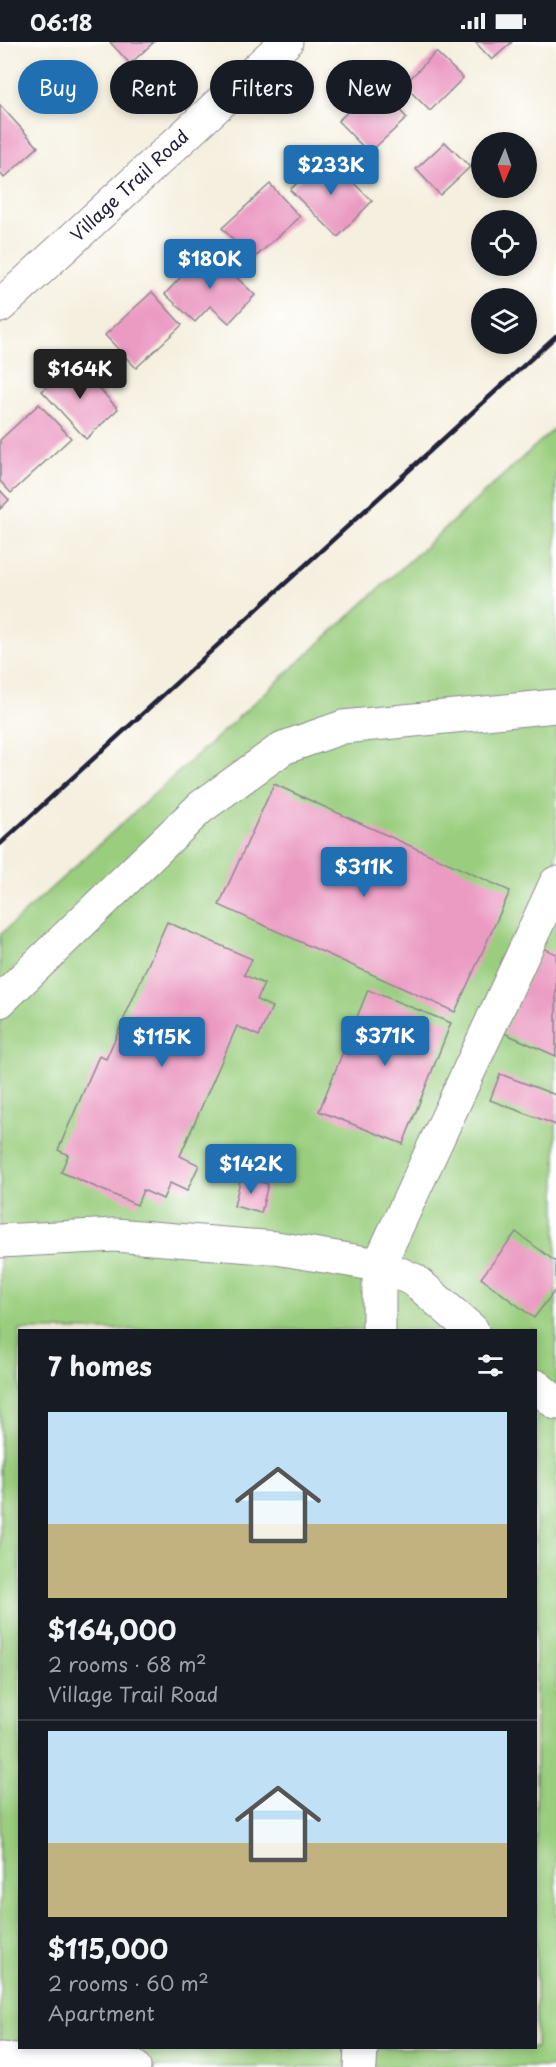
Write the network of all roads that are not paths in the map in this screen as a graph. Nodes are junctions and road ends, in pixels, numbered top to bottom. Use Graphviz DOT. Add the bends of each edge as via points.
graph roads {
  1 [pos="286,42"];
  2 [pos="4,295"];
  3 [pos="556,706"];
  4 [pos="556,884"];
  5 [pos="0,1001"];
  6 [pos="0,1241"];
  7 [pos="379,1265"];
  8 [pos="379,1329"];
  9 [pos="471,1329"];
  10 [pos="537,1387"];
  11 [pos="556,1404"];
  12 [pos="361,2049"];
  13 [pos="0,2059"];
  14 [pos="134,2067"];
  15 [pos="360,2067"];
  1 -- 2 [label="street, Village Trail Road"];
  3 -- 5 [label="street" via="343,727 283,748 201,807"];
  4 -- 7 [label="street"];
  6 -- 7 [label="street" via="114,1235 276,1248"];
  7 -- 8 [label="street"];
  7 -- 9 [label="street" via="414,1280"];
  10 -- 11 [label="street"];
  12 -- 15 [label="street"];
  13 -- 14 [label="street"];
}
